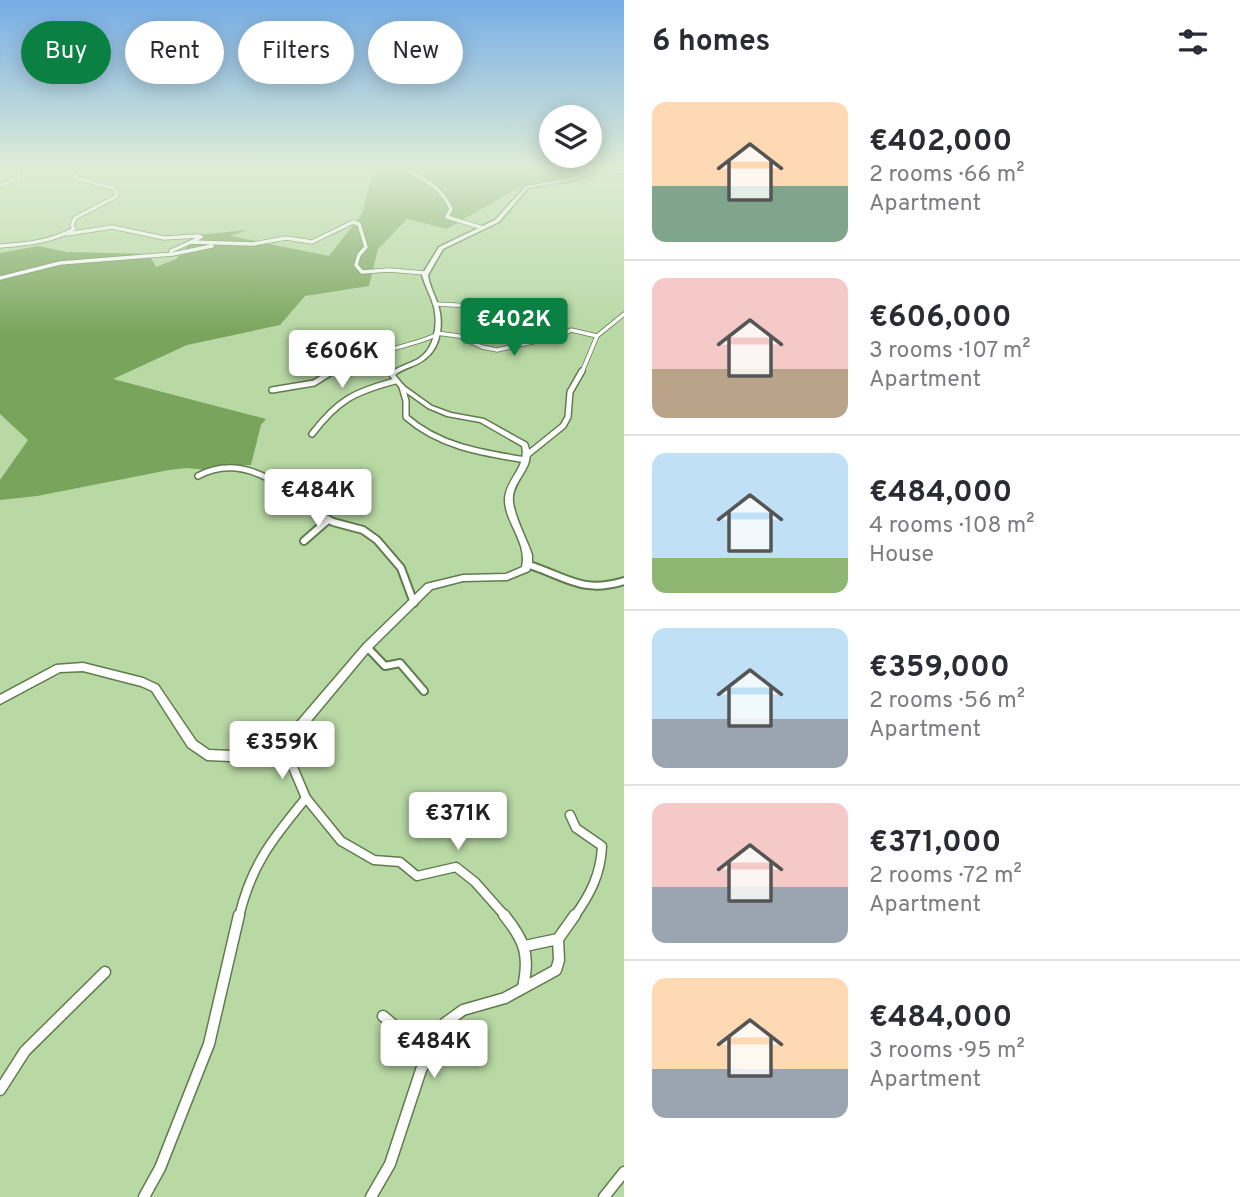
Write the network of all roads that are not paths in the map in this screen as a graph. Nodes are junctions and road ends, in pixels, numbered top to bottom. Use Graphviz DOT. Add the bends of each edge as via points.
graph roads {
  1 [pos="72,224"];
  2 [pos="350,224"];
  3 [pos="359,224"];
  4 [pos="469,224"];
  5 [pos="489,224"];
  6 [pos="482,228"];
  7 [pos="67,234"];
  8 [pos="191,242"];
  9 [pos="221,245"];
  10 [pos="0,246"];
  11 [pos="143,257"];
  12 [pos="425,273"];
  13 [pos="0,278"];
  14 [pos="436,304"];
  15 [pos="474,306"];
  16 [pos="624,314"];
  17 [pos="436,334"];
  18 [pos="597,337"];
  19 [pos="393,372"];
  20 [pos="325,375"];
  21 [pos="399,384"];
  22 [pos="272,390"];
  23 [pos="312,434"];
  24 [pos="527,458"];
  25 [pos="198,476"];
  26 [pos="328,520"];
  27 [pos="304,541"];
  28 [pos="528,565"];
  29 [pos="624,581"];
  30 [pos="414,603"];
  31 [pos="367,647"];
  32 [pos="424,691"];
  33 [pos="0,700"];
  34 [pos="292,731"];
  35 [pos="274,739"];
  36 [pos="287,753"];
  37 [pos="306,798"];
  38 [pos="570,815"];
  39 [pos="558,939"];
  40 [pos="525,946"];
  41 [pos="106,972"];
  42 [pos="523,987"];
  43 [pos="383,1016"];
  44 [pos="428,1054"];
  45 [pos="0,1090"];
  46 [pos="624,1172"];
  47 [pos="144,1197"];
  48 [pos="371,1197"];
  49 [pos="604,1197"];
  1 -- 7 [label="street" via="74,229"];
  2 -- 9 [label="street" via="318,241 286,238"];
  3 -- 12 [label="street" via="366,247 356,265 362,272"];
  4 -- 6 [label="street"];
  5 -- 6 [label="street"];
  6 -- 12 [label="street" via="444,246"];
  7 -- 8 [label="street" via="119,228 164,238 201,237"];
  7 -- 10 [label="street"];
  8 -- 9 [label="street"];
  8 -- 11 [label="street"];
  9 -- 11 [label="street"];
  11 -- 13 [label="street" via="60,263"];
  12 -- 14 [label="street"];
  14 -- 15 [label="street"];
  14 -- 17 [label="street"];
  16 -- 18 [label="street"];
  17 -- 18 [label="street" via="463,337 492,350 571,330"];
  17 -- 19 [label="street" via="427,356"];
  17 -- 20 [label="street" via="339,365"];
  18 -- 24 [label="street" via="570,392 568,418"];
  19 -- 20 [label="street" via="356,368"];
  19 -- 21 [label="street"];
  20 -- 22 [label="street" via="311,384"];
  21 -- 23 [label="street" via="368,388 332,408"];
  21 -- 24 [label="street" via="444,413 488,422 522,443"];
  21 -- 24 [label="street" via="406,417 419,428 467,448"];
  24 -- 28 [label="street" via="509,498"];
  25 -- 26 [label="street" via="226,468 269,479"];
  26 -- 27 [label="street"];
  26 -- 30 [label="street" via="371,534 399,565"];
  28 -- 29 [label="street" via="588,588"];
  28 -- 30 [label="street" via="507,577 435,583"];
  30 -- 31 [label="street"];
  31 -- 32 [label="street" via="385,666 400,663"];
  31 -- 34 [label="street"];
  33 -- 35 [label="street" via="50,672 76,666 155,688 185,736 207,755 231,756"];
  34 -- 35 [label="street"];
  34 -- 36 [label="street"];
  35 -- 36 [label="street"];
  36 -- 37 [label="street"];
  37 -- 40 [label="street" via="341,841 374,860 400,862 417,876 452,867 462,870 491,898"];
  37 -- 47 [label="street" via="272,839 251,878 208,1044 160,1168"];
  38 -- 39 [label="street" via="576,828 601,846 602,854 599,875 587,899"];
  39 -- 40 [label="street"];
  39 -- 42 [label="street" via="556,970"];
  40 -- 42 [label="street" via="528,957"];
  41 -- 45 [label="street" via="25,1051"];
  42 -- 44 [label="street" via="452,1016"];
  43 -- 44 [label="street"];
  44 -- 48 [label="street" via="390,1164"];
  46 -- 49 [label="street"];
}
